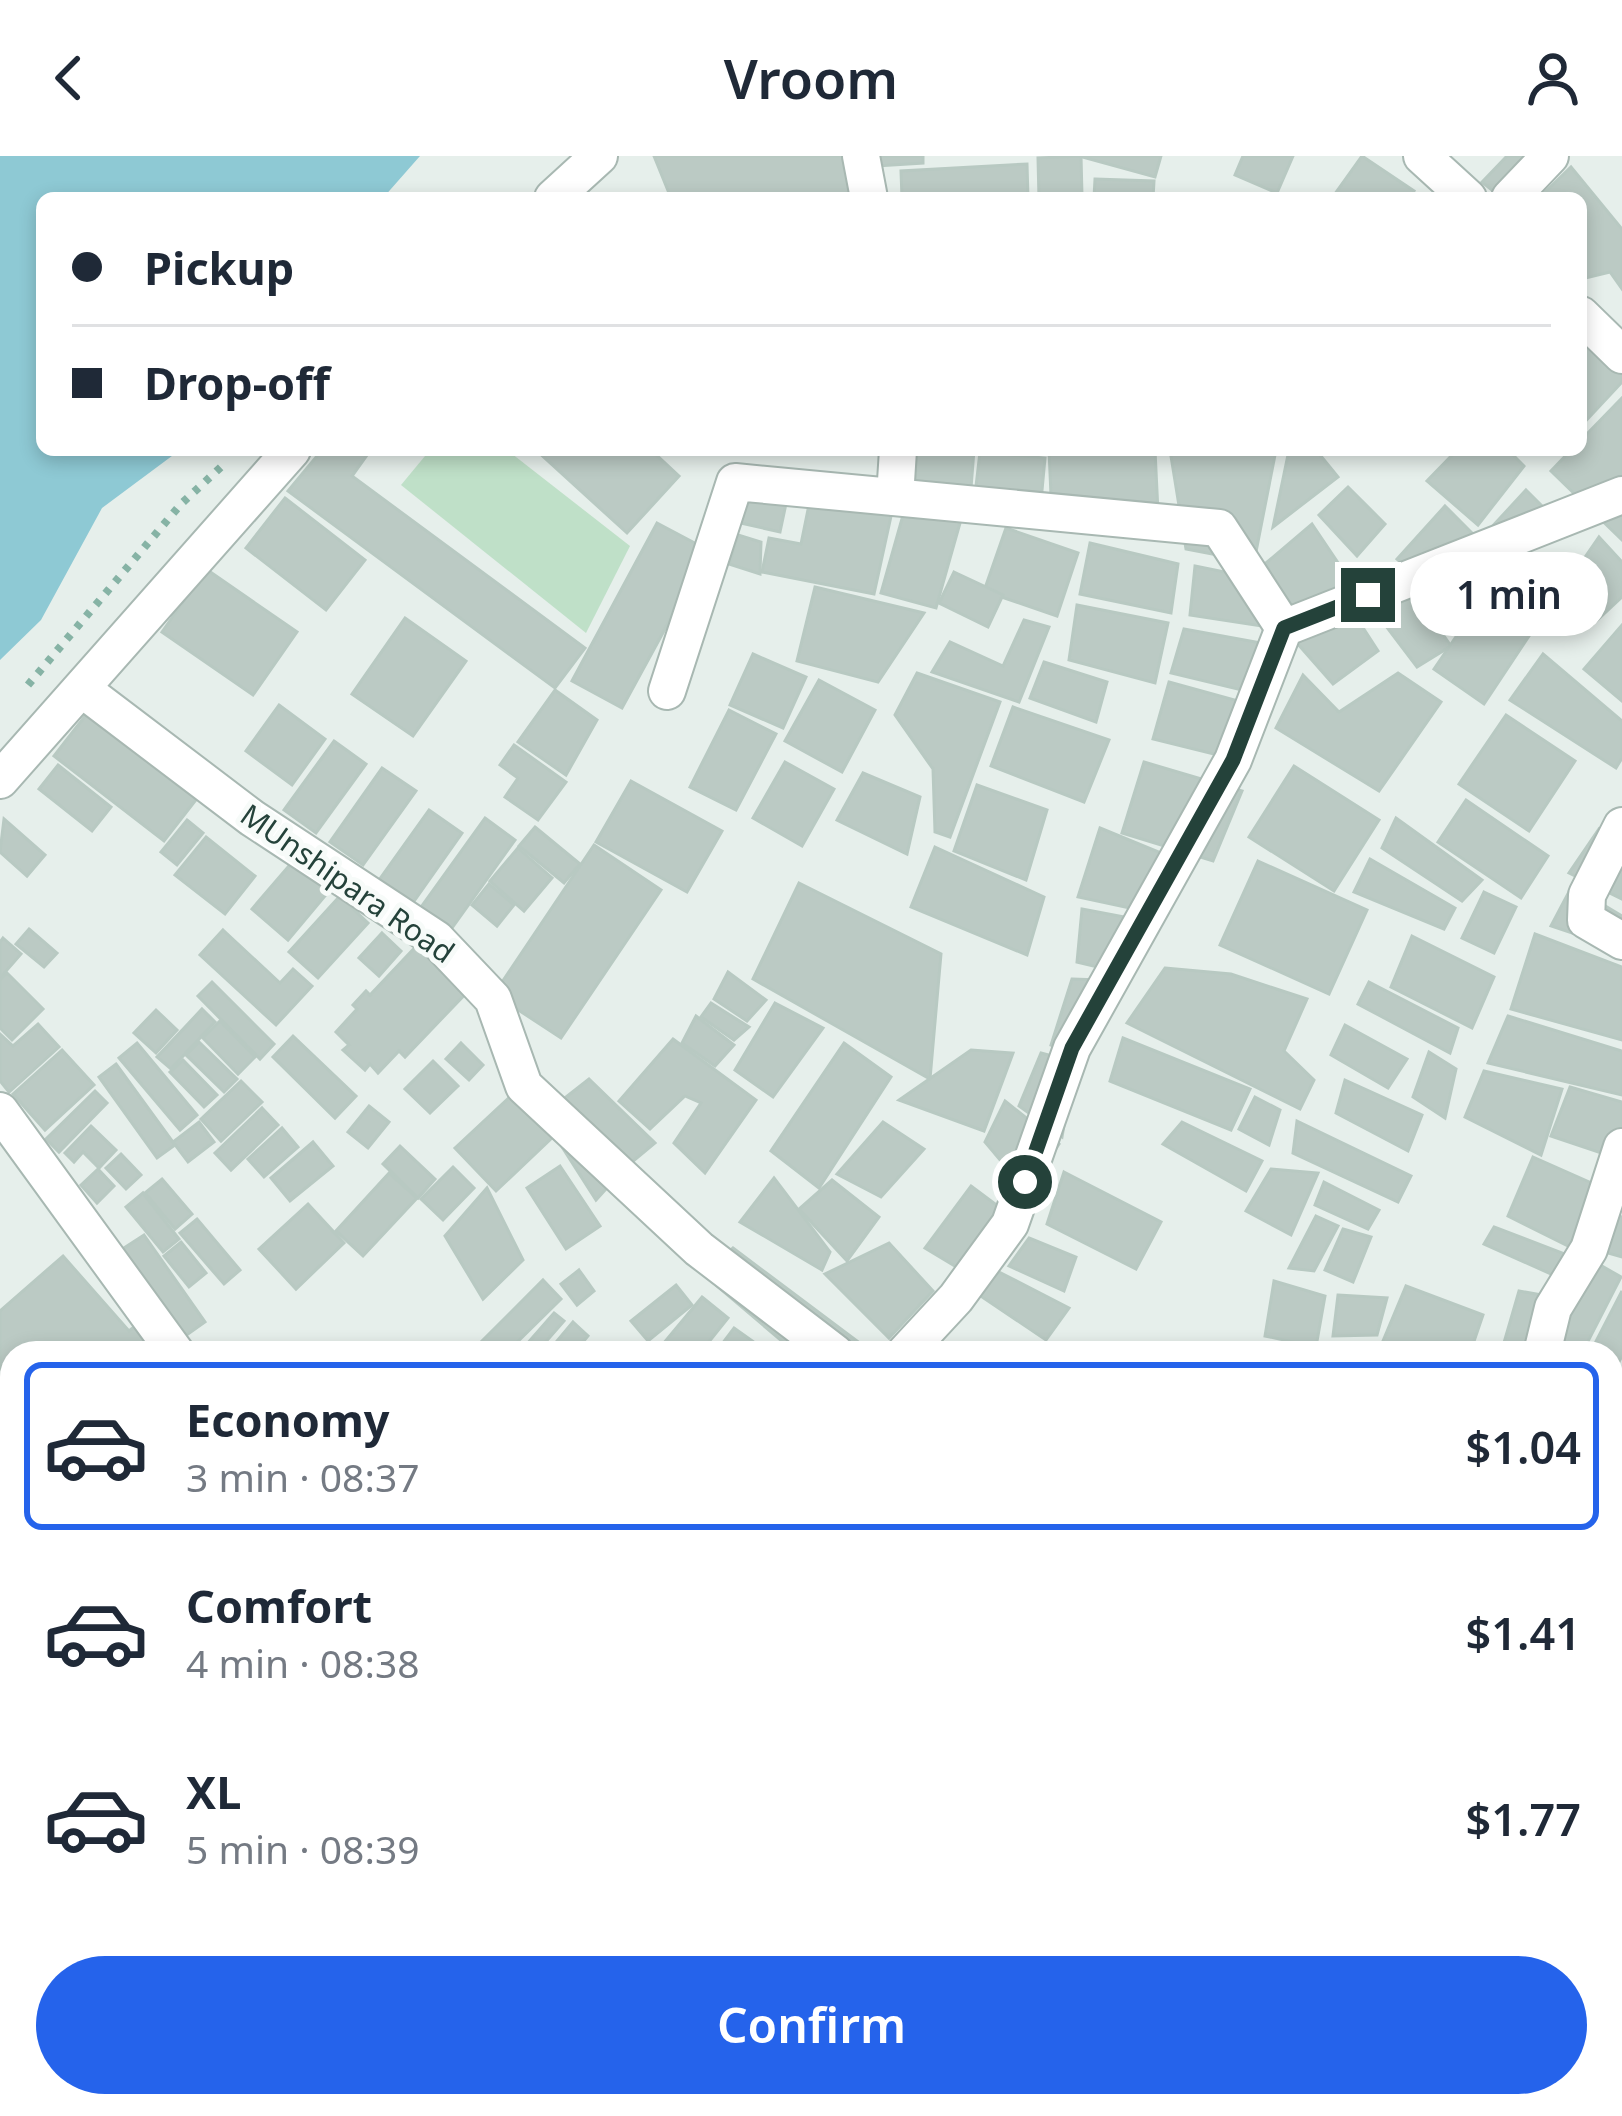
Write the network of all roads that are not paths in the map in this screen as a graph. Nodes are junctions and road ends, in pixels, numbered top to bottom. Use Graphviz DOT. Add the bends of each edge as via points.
graph roads {
  1 [pos="599,156"];
  2 [pos="861,156"];
  3 [pos="1422,156"];
  4 [pos="1550,156"];
  5 [pos="560,192"];
  6 [pos="868,192"];
  7 [pos="1461,192"];
  8 [pos="1516,192"];
  9 [pos="1587,321"];
  10 [pos="1622,355"];
  11 [pos="287,456"];
  12 [pos="898,456"];
  13 [pos="1622,495"];
  14 [pos="895,497"];
  15 [pos="1284,628"];
  16 [pos="82,689"];
  17 [pos="667,691"];
  18 [pos="0,780"];
  19 [pos="1622,826"];
  20 [pos="1622,941"];
  21 [pos="0,1111"];
  22 [pos="1622,1148"];
  23 [pos="165,1341"];
  24 [pos="819,1341"];
  25 [pos="916,1341"];
  26 [pos="1545,1341"];
  1 -- 5 [label="street"];
  2 -- 6 [label="street"];
  3 -- 7 [label="street"];
  4 -- 8 [label="street"];
  9 -- 10 [label="street"];
  11 -- 16 [label="street"];
  12 -- 14 [label="street"];
  13 -- 15 [label="street"];
  14 -- 15 [label="street" via="1219,528"];
  14 -- 17 [label="street" via="735,482"];
  15 -- 25 [label="street" via="1233,760 1072,1048 1010,1224"];
  16 -- 18 [label="street"];
  16 -- 24 [label="street, MUnshipara Road" via="252,818 436,939 493,999 524,1086 699,1249"];
  19 -- 20 [label="street" via="1587,895 1586,920"];
  21 -- 23 [label="street"];
  22 -- 26 [label="street" via="1589,1249 1553,1308"];
}
